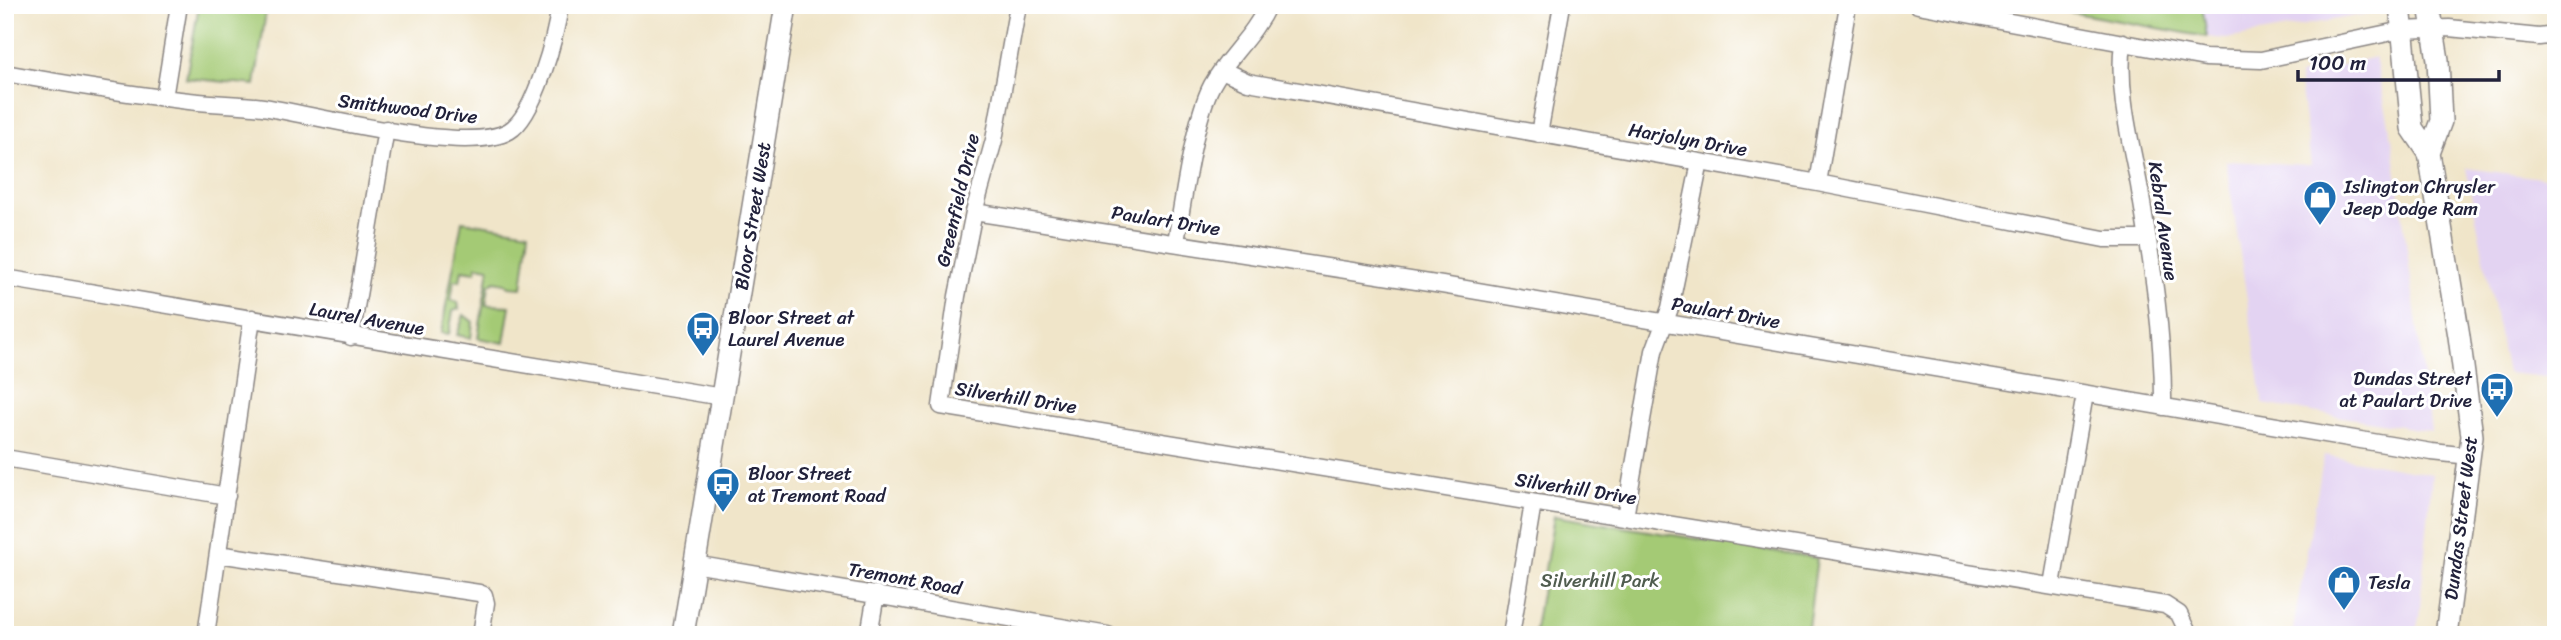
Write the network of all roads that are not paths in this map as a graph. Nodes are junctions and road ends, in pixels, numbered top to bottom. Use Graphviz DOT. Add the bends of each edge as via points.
graph roads {
  1 [pos="179,5"];
  2 [pos="560,5"];
  3 [pos="786,5"];
  4 [pos="1018,5"];
  5 [pos="1268,5"];
  6 [pos="1562,5"];
  7 [pos="1848,5"];
  8 [pos="1918,5"];
  9 [pos="2400,5"];
  10 [pos="2429,5"];
  11 [pos="2434,28"];
  12 [pos="2402,30"];
  13 [pos="2556,35"];
  14 [pos="2123,42"];
  15 [pos="1222,70"];
  16 [pos="5,73"];
  17 [pos="164,97"];
  18 [pos="386,129"];
  19 [pos="1539,134"];
  20 [pos="2429,153"];
  21 [pos="1700,162"];
  22 [pos="1818,183"];
  23 [pos="974,212"];
  24 [pos="2148,239"];
  25 [pos="1176,242"];
  26 [pos="5,278"];
  27 [pos="252,318"];
  28 [pos="1665,323"];
  29 [pos="351,337"];
  30 [pos="2085,394"];
  31 [pos="722,397"];
  32 [pos="941,406"];
  33 [pos="2163,407"];
  34 [pos="2470,456"];
  35 [pos="5,458"];
  36 [pos="227,496"];
  37 [pos="1533,503"];
  38 [pos="1625,517"];
  39 [pos="218,554"];
  40 [pos="694,564"];
  41 [pos="2052,585"];
  42 [pos="876,594"];
  43 [pos="206,635"];
  44 [pos="481,635"];
  45 [pos="683,635"];
  46 [pos="869,635"];
  47 [pos="1108,635"];
  48 [pos="1511,635"];
  49 [pos="2189,635"];
  50 [pos="2446,635"];
  1 -- 17 [label="street"];
  2 -- 18 [label="street, Smithwood Drive" via="543,71 516,126 482,139"];
  3 -- 31 [label="main road, Bloor Street West"];
  4 -- 23 [label="street, Greenfield Drive" via="993,140"];
  5 -- 15 [label="street" via="1255,31"];
  6 -- 19 [label="street"];
  7 -- 22 [label="street"];
  8 -- 14 [label="street"];
  9 -- 12 [label="main road, Dundas Street West"];
  10 -- 11 [label="main road, Dundas Street West"];
  11 -- 12 [label="street"];
  11 -- 13 [label="street"];
  11 -- 20 [label="main road, Dundas Street West" via="2441,121"];
  12 -- 14 [label="street" via="2261,60 2205,58"];
  12 -- 20 [label="main road, Dundas Street West" via="2412,128"];
  14 -- 24 [label="street, Kebral Avenue" via="2120,79"];
  15 -- 19 [label="street, Harjolyn Drive" via="1248,82"];
  15 -- 25 [label="street" via="1203,106"];
  16 -- 17 [label="street, Smithwood Drive"];
  17 -- 18 [label="street, Smithwood Drive" via="266,107"];
  18 -- 29 [label="street"];
  19 -- 21 [label="street, Harjolyn Drive"];
  20 -- 34 [label="main road, Dundas Street West" via="2469,401"];
  21 -- 22 [label="street, Harjolyn Drive"];
  21 -- 28 [label="street"];
  22 -- 24 [label="street, Harjolyn Drive" via="2104,239"];
  23 -- 25 [label="street, Paulart Drive"];
  23 -- 32 [label="street, Greenfield Drive"];
  24 -- 33 [label="street, Kebral Avenue"];
  25 -- 28 [label="street, Paulart Drive"];
  26 -- 27 [label="street, Laurel Avenue"];
  27 -- 29 [label="street, Laurel Avenue"];
  27 -- 36 [label="street"];
  28 -- 30 [label="street, Paulart Drive"];
  28 -- 38 [label="street" via="1654,351"];
  29 -- 31 [label="street, Laurel Avenue"];
  30 -- 33 [label="street, Paulart Drive"];
  30 -- 41 [label="street"];
  31 -- 40 [label="main road, Bloor Street West"];
  32 -- 37 [label="street, Silverhill Drive"];
  33 -- 34 [label="street, Paulart Drive"];
  34 -- 50 [label="main road, Dundas Street West"];
  35 -- 36 [label="street"];
  36 -- 39 [label="street"];
  37 -- 38 [label="street, Silverhill Drive"];
  37 -- 48 [label="street"];
  38 -- 41 [label="street, Silverhill Drive"];
  39 -- 43 [label="street"];
  39 -- 44 [label="street" via="479,593 486,603"];
  40 -- 42 [label="street, Tremont Road"];
  40 -- 45 [label="main road, Bloor Street West"];
  41 -- 49 [label="street, Silverhill Drive" via="2165,605 2179,614"];
  42 -- 46 [label="street"];
  42 -- 47 [label="street, Tremont Road"];
}
